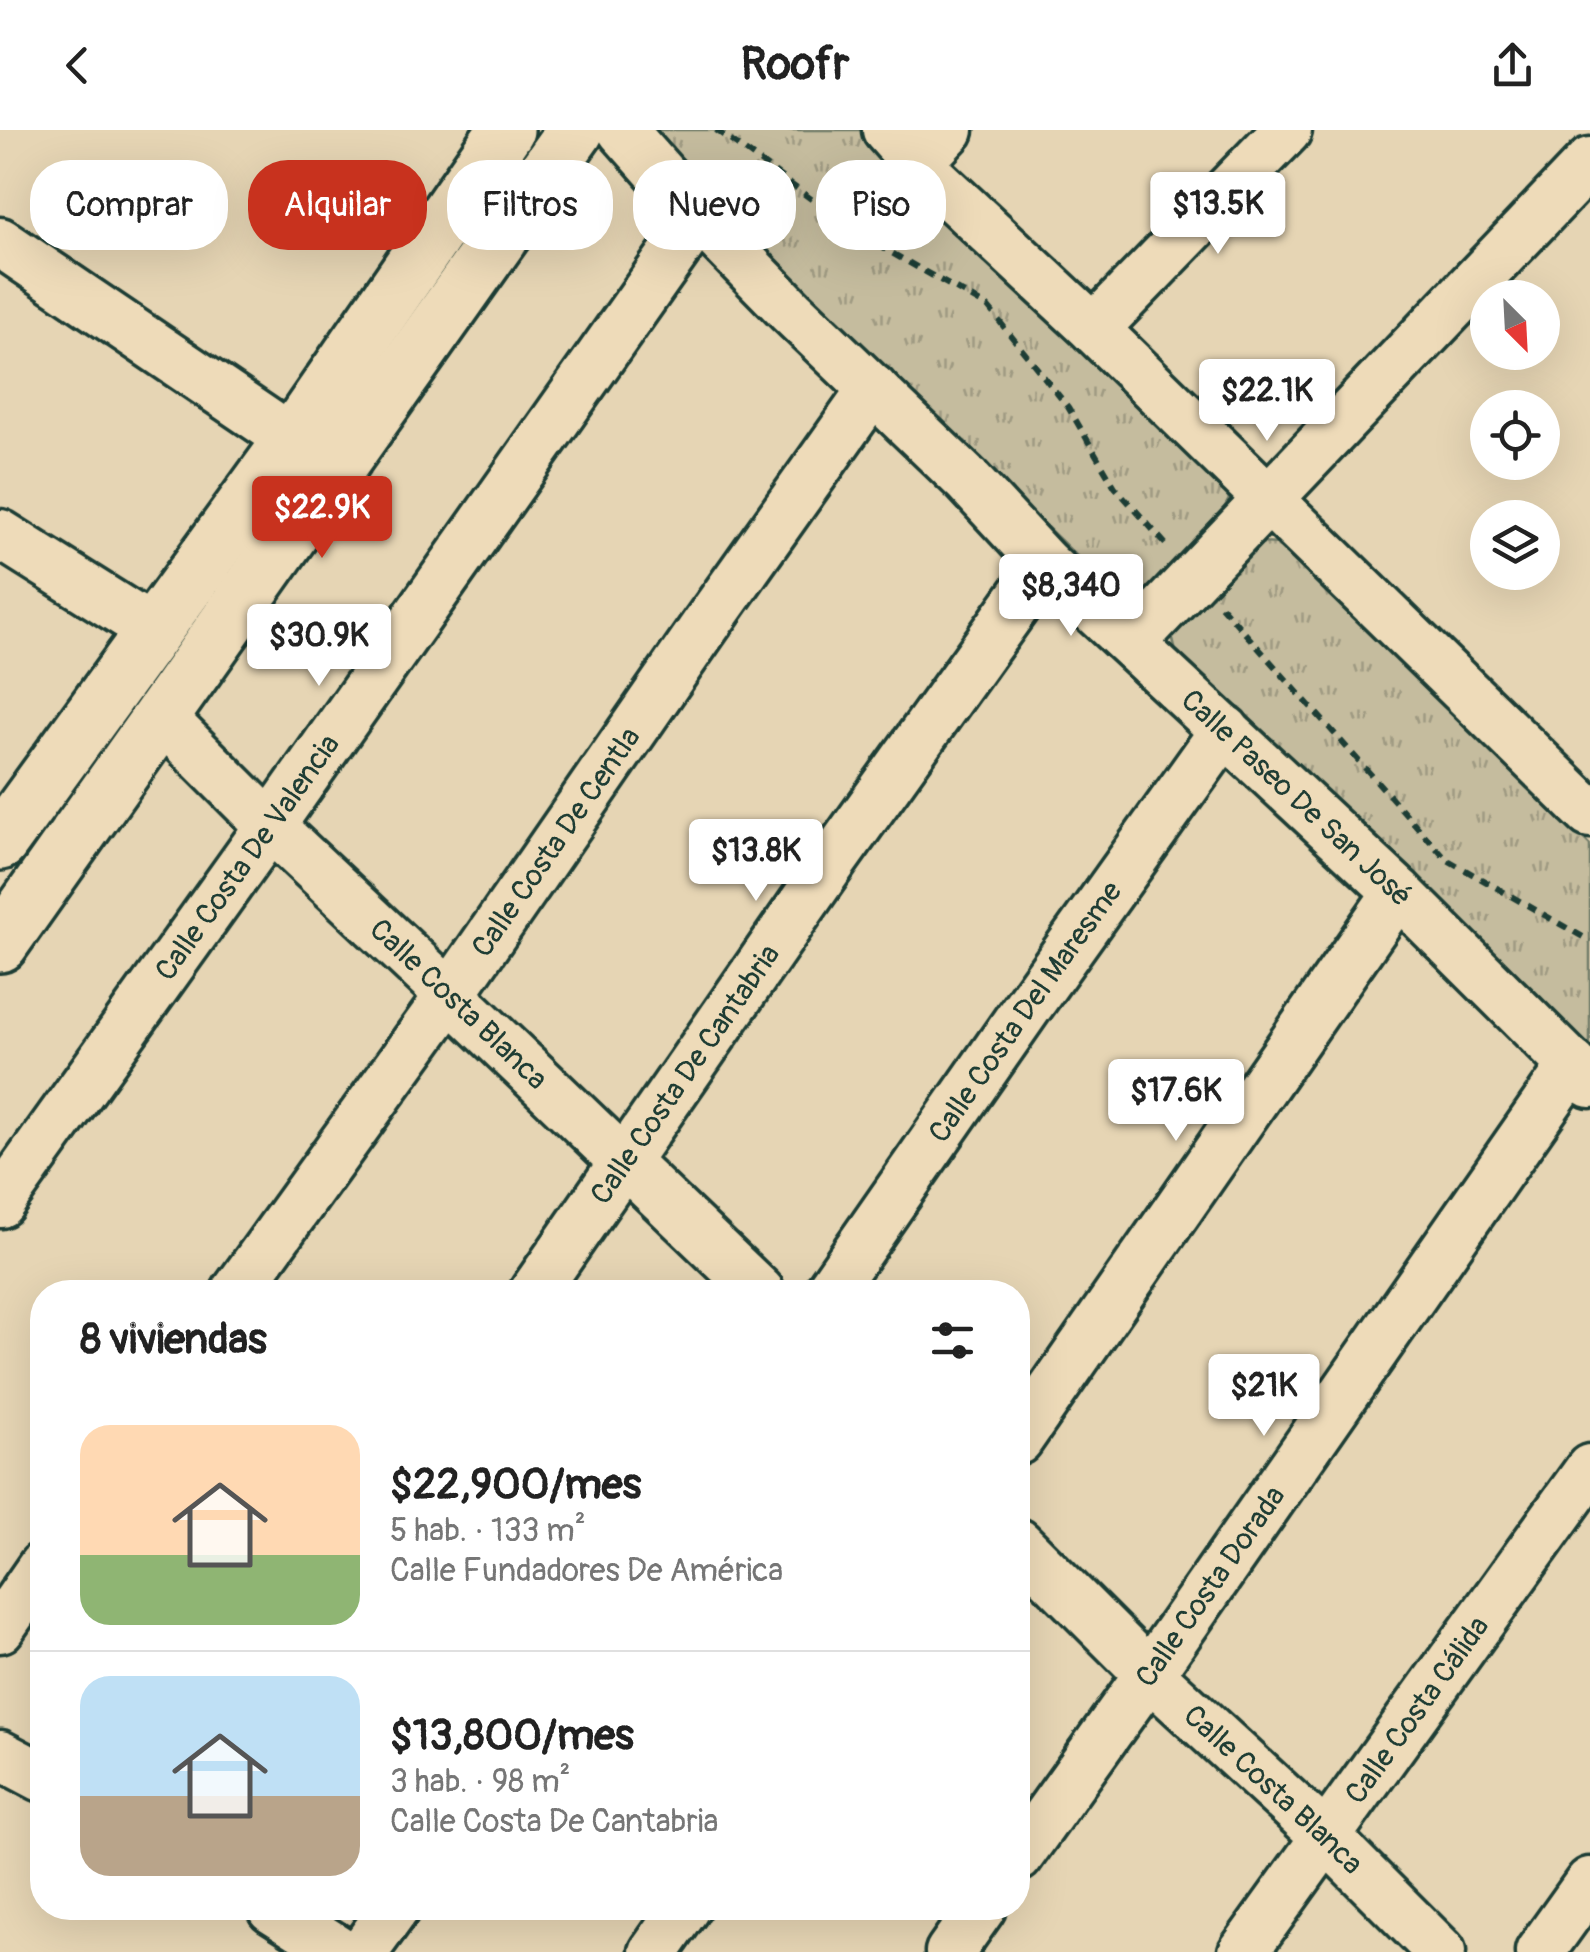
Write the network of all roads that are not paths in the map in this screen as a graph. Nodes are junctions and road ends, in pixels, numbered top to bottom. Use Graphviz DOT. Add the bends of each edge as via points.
graph roads {
  1 [pos="506,130"];
  2 [pos="576,130"];
  3 [pos="622,130"];
  4 [pos="949,130"];
  5 [pos="1287,130"];
  6 [pos="902,147"];
  7 [pos="649,160"];
  8 [pos="1590,162"];
  9 [pos="0,242"];
  10 [pos="676,250"];
  11 [pos="732,250"];
  12 [pos="1094,329"];
  13 [pos="873,388"];
  14 [pos="292,440"];
  15 [pos="1268,499"];
  16 [pos="0,534"];
  17 [pos="1046,564"];
  18 [pos="154,632"];
  19 [pos="1132,642"];
  20 [pos="160,716"];
  21 [pos="1225,730"];
  22 [pos="1590,814"];
  23 [pos="270,826"];
  24 [pos="3,830"];
  25 [pos="1398,892"];
  26 [pos="0,944"];
  27 [pos="450,995"];
  28 [pos="1582,1074"];
  29 [pos="625,1163"];
  30 [pos="0,1204"];
  31 [pos="245,1280"];
  32 [pos="542,1280"];
  33 [pos="747,1280"];
  34 [pos="837,1280"];
  35 [pos="1030,1423"];
  36 [pos="1590,1469"];
  37 [pos="1030,1556"];
  38 [pos="30,1584"];
  39 [pos="0,1628"];
  40 [pos="1149,1674"];
  41 [pos="0,1755"];
  42 [pos="30,1770"];
  43 [pos="1324,1836"];
  44 [pos="1030,1840"];
  45 [pos="1590,1882"];
  46 [pos="291,1920"];
  47 [pos="386,1920"];
  48 [pos="677,1920"];
  49 [pos="973,1920"];
  50 [pos="341,1952"];
  51 [pos="363,1952"];
  52 [pos="654,1952"];
  53 [pos="950,1952"];
  54 [pos="1243,1952"];
  55 [pos="1441,1952"];
  56 [pos="1540,1952"];
  1 -- 14 [label="main road"];
  2 -- 20 [label="main road"];
  3 -- 7 [label="street, Calle Paseo De San José"];
  4 -- 6 [label="street"];
  5 -- 12 [label="street"];
  6 -- 12 [label="street"];
  8 -- 15 [label="street"];
  9 -- 14 [label="street"];
  10 -- 23 [label="street, Calle Costa De Valencia"];
  11 -- 13 [label="street, Calle Paseo De San José"];
  12 -- 15 [label="street"];
  13 -- 17 [label="street, Calle Paseo De San José"];
  13 -- 27 [label="street, Calle Costa De Centla"];
  14 -- 18 [label="main road"];
  15 -- 19 [label="street"];
  15 -- 22 [label="street"];
  16 -- 18 [label="street"];
  17 -- 19 [label="street, Calle Paseo De San José"];
  17 -- 29 [label="street, Calle Costa De Cantabria"];
  18 -- 24 [label="main road"];
  19 -- 21 [label="street, Calle Paseo De San José"];
  20 -- 23 [label="street, Calle Costa Blanca"];
  20 -- 26 [label="main road"];
  21 -- 25 [label="street, Calle Paseo De San José"];
  21 -- 34 [label="street, Calle Costa Del Maresme"];
  23 -- 27 [label="street, Calle Costa Blanca"];
  23 -- 30 [label="street, Calle Costa De Valencia"];
  25 -- 28 [label="street, Calle Paseo De San José"];
  25 -- 35 [label="street"];
  27 -- 29 [label="street, Calle Costa Blanca"];
  27 -- 31 [label="street, Calle Costa De Centla"];
  28 -- 40 [label="street, Calle Costa Dorada"];
  29 -- 32 [label="street, Calle Costa De Cantabria"];
  29 -- 33 [label="street, Calle Costa Blanca"];
  36 -- 43 [label="street, Calle Costa Cálida"];
  37 -- 40 [label="street, Calle Costa Blanca"];
  38 -- 39 [label="street"];
  40 -- 43 [label="street, Calle Costa Blanca"];
  40 -- 44 [label="street, Calle Costa Dorada"];
  41 -- 42 [label="street"];
  43 -- 54 [label="street, Calle Costa Cálida"];
  43 -- 55 [label="street, Calle Costa Blanca"];
  45 -- 56 [label="street"];
  46 -- 50 [label="street"];
  47 -- 51 [label="street"];
  48 -- 52 [label="street"];
  49 -- 53 [label="street"];
}
